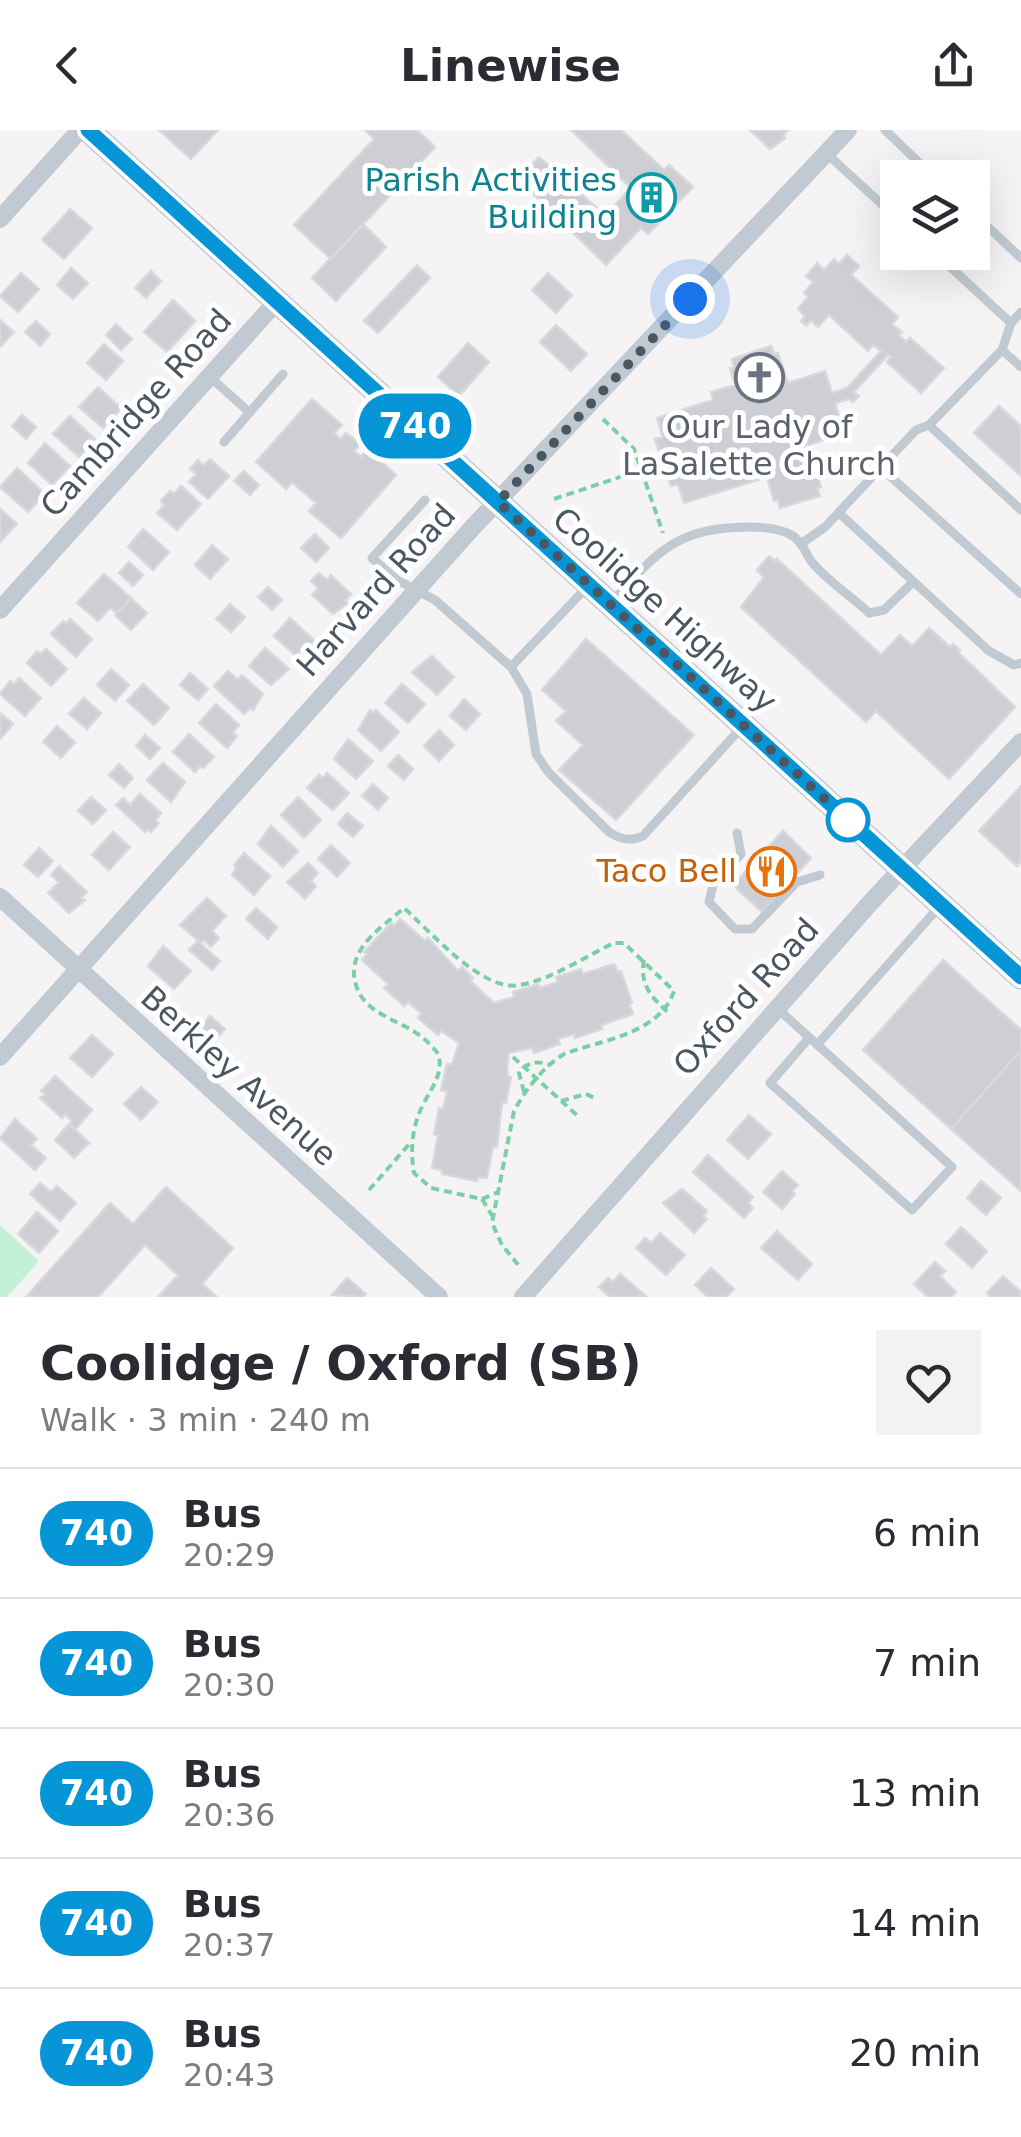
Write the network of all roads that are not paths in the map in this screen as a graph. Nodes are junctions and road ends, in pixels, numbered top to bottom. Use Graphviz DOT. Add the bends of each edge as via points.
graph roads {
  1 [pos="80,130"];
  2 [pos="88,130"];
  3 [pos="885,130"];
  4 [pos="841,133"];
  5 [pos="826,153"];
  6 [pos="917,160"];
  7 [pos="880,202"];
  8 [pos="0,218"];
  9 [pos="990,229"];
  10 [pos="1021,258"];
  11 [pos="953,270"];
  12 [pos="277,301"];
  13 [pos="1021,312"];
  14 [pos="1011,324"];
  15 [pos="1002,350"];
  16 [pos="1021,367"];
  17 [pos="284,374"];
  18 [pos="209,376"];
  19 [pos="249,412"];
  20 [pos="929,425"];
  21 [pos="224,442"];
  22 [pos="881,468"];
  23 [pos="425,500"];
  24 [pos="498,502"];
  25 [pos="1021,510"];
  26 [pos="839,513"];
  27 [pos="802,543"];
  28 [pos="913,582"];
  29 [pos="589,584"];
  30 [pos="416,590"];
  31 [pos="1021,594"];
  32 [pos="610,604"];
  33 [pos="0,610"];
  34 [pos="1021,663"];
  35 [pos="511,668"];
  36 [pos="744,725"];
  37 [pos="1021,742"];
  38 [pos="737,833"];
  39 [pos="902,868"];
  40 [pos="820,874"];
  41 [pos="0,897"];
  42 [pos="941,904"];
  43 [pos="79,969"];
  44 [pos="1021,977"];
  45 [pos="776,1008"];
  46 [pos="813,1041"];
  47 [pos="0,1057"];
  48 [pos="439,1297"];
  49 [pos="523,1297"];
  1 -- 8 [label="street"];
  2 -- 12 [label="main road, Coolidge Highway"];
  3 -- 6 [label="lane"];
  4 -- 5 [label="street, Harvard Road"];
  5 -- 7 [label="lane"];
  5 -- 24 [label="street, Harvard Road"];
  9 -- 10 [label="lane"];
  11 -- 14 [label="lane"];
  12 -- 18 [label="street, Cambridge Road"];
  12 -- 24 [label="main road, Coolidge Highway"];
  13 -- 14 [label="lane"];
  14 -- 15 [label="lane"];
  15 -- 16 [label="lane"];
  15 -- 20 [label="lane"];
  17 -- 19 [label="lane"];
  18 -- 19 [label="lane"];
  18 -- 33 [label="street, Cambridge Road"];
  19 -- 21 [label="lane"];
  20 -- 22 [label="lane"];
  20 -- 25 [label="lane"];
  22 -- 26 [label="lane"];
  22 -- 31 [label="lane"];
  23 -- 30 [label="lane" via="372,558"];
  24 -- 29 [label="main road, Coolidge Highway"];
  24 -- 30 [label="street, Harvard Road"];
  26 -- 27 [label="lane"];
  26 -- 28 [label="lane"];
  27 -- 28 [label="lane" via="812,561 869,612 884,610"];
  27 -- 32 [label="lane" via="762,528 713,528 684,537"];
  28 -- 34 [label="lane" via="988,651"];
  29 -- 32 [label="main road, Coolidge Highway"];
  29 -- 35 [label="lane"];
  30 -- 35 [label="lane"];
  30 -- 43 [label="street, Harvard Road"];
  32 -- 36 [label="main road, Coolidge Highway"];
  35 -- 36 [label="lane" via="527,694 536,754 620,839 643,836"];
  36 -- 39 [label="main road, Coolidge Highway"];
  37 -- 39 [label="street, Oxford Road"];
  38 -- 40 [label="lane" via="742,854 712,885 709,902 734,929 752,929 798,882"];
  39 -- 42 [label="main road, Coolidge Highway"];
  39 -- 45 [label="street, Oxford Road"];
  41 -- 43 [label="street, Berkley Avenue"];
  42 -- 44 [label="main road, Coolidge Highway"];
  42 -- 46 [label="lane"];
  43 -- 47 [label="street, Harvard Road"];
  43 -- 48 [label="street, Berkley Avenue"];
  45 -- 46 [label="lane"];
  45 -- 49 [label="street, Oxford Road"];
  46 -- 46 [label="lane" via="952,1166 912,1210 770,1083"];
}
